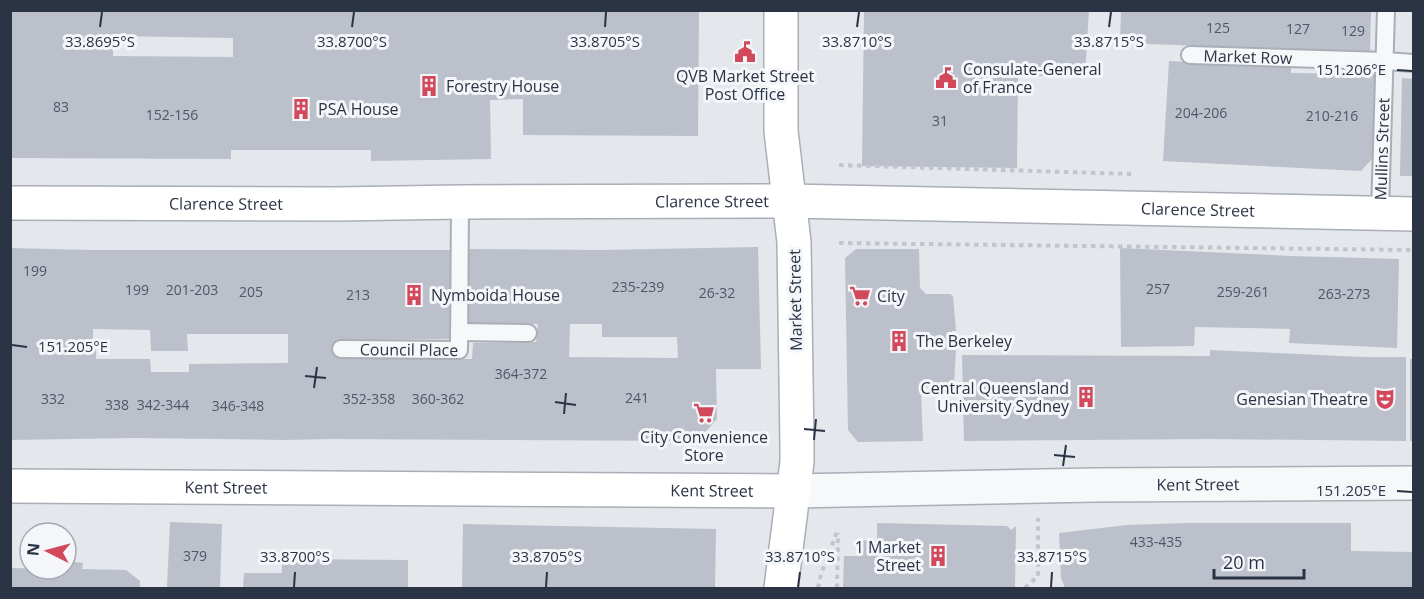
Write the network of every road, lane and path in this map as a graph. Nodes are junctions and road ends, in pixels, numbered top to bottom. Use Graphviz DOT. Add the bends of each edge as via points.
graph roads {
  1 [pos="781,10"];
  2 [pos="1386,10"];
  3 [pos="1190,55"];
  4 [pos="1385,61"];
  5 [pos="1413,63"];
  6 [pos="839,165"];
  7 [pos="1133,174"];
  8 [pos="789,201"];
  9 [pos="460,202"];
  10 [pos="10,203"];
  11 [pos="1380,213"];
  12 [pos="1413,214"];
  13 [pos="839,243"];
  14 [pos="1413,250"];
  15 [pos="459,332"];
  16 [pos="528,333"];
  17 [pos="341,349"];
  18 [pos="1413,483"];
  19 [pos="10,486"];
  20 [pos="793,490"];
  21 [pos="1038,518"];
  22 [pos="781,588"];
  23 [pos="818,588"];
  24 [pos="837,588"];
  25 [pos="1025,588"];
  1 -- 8 [label="street, Market Street" via="781,130"];
  2 -- 4 [label="lane, Mullins Street"];
  3 -- 4 [label="lane, Market Row"];
  4 -- 5 [label="lane, Market Row"];
  4 -- 11 [label="lane, Mullins Street"];
  6 -- 7 [label="path"];
  8 -- 9 [label="street, Clarence Street"];
  8 -- 11 [label="street, Clarence Street"];
  8 -- 20 [label="street, Market Street" via="794,242 798,446"];
  9 -- 10 [label="street, Clarence Street"];
  9 -- 15 [label="lane, Council Place"];
  11 -- 12 [label="street, Clarence Street"];
  13 -- 14 [label="path"];
  15 -- 16 [label="lane, Council Place"];
  15 -- 17 [label="lane, Council Place" via="459,350"];
  18 -- 20 [label="street, Kent Street"];
  19 -- 20 [label="street, Kent Street"];
  20 -- 22 [label="street, Market Street"];
  21 -- 25 [label="path" via="1038,576"];
  23 -- 24 [label="path" via="838,529"];
}
